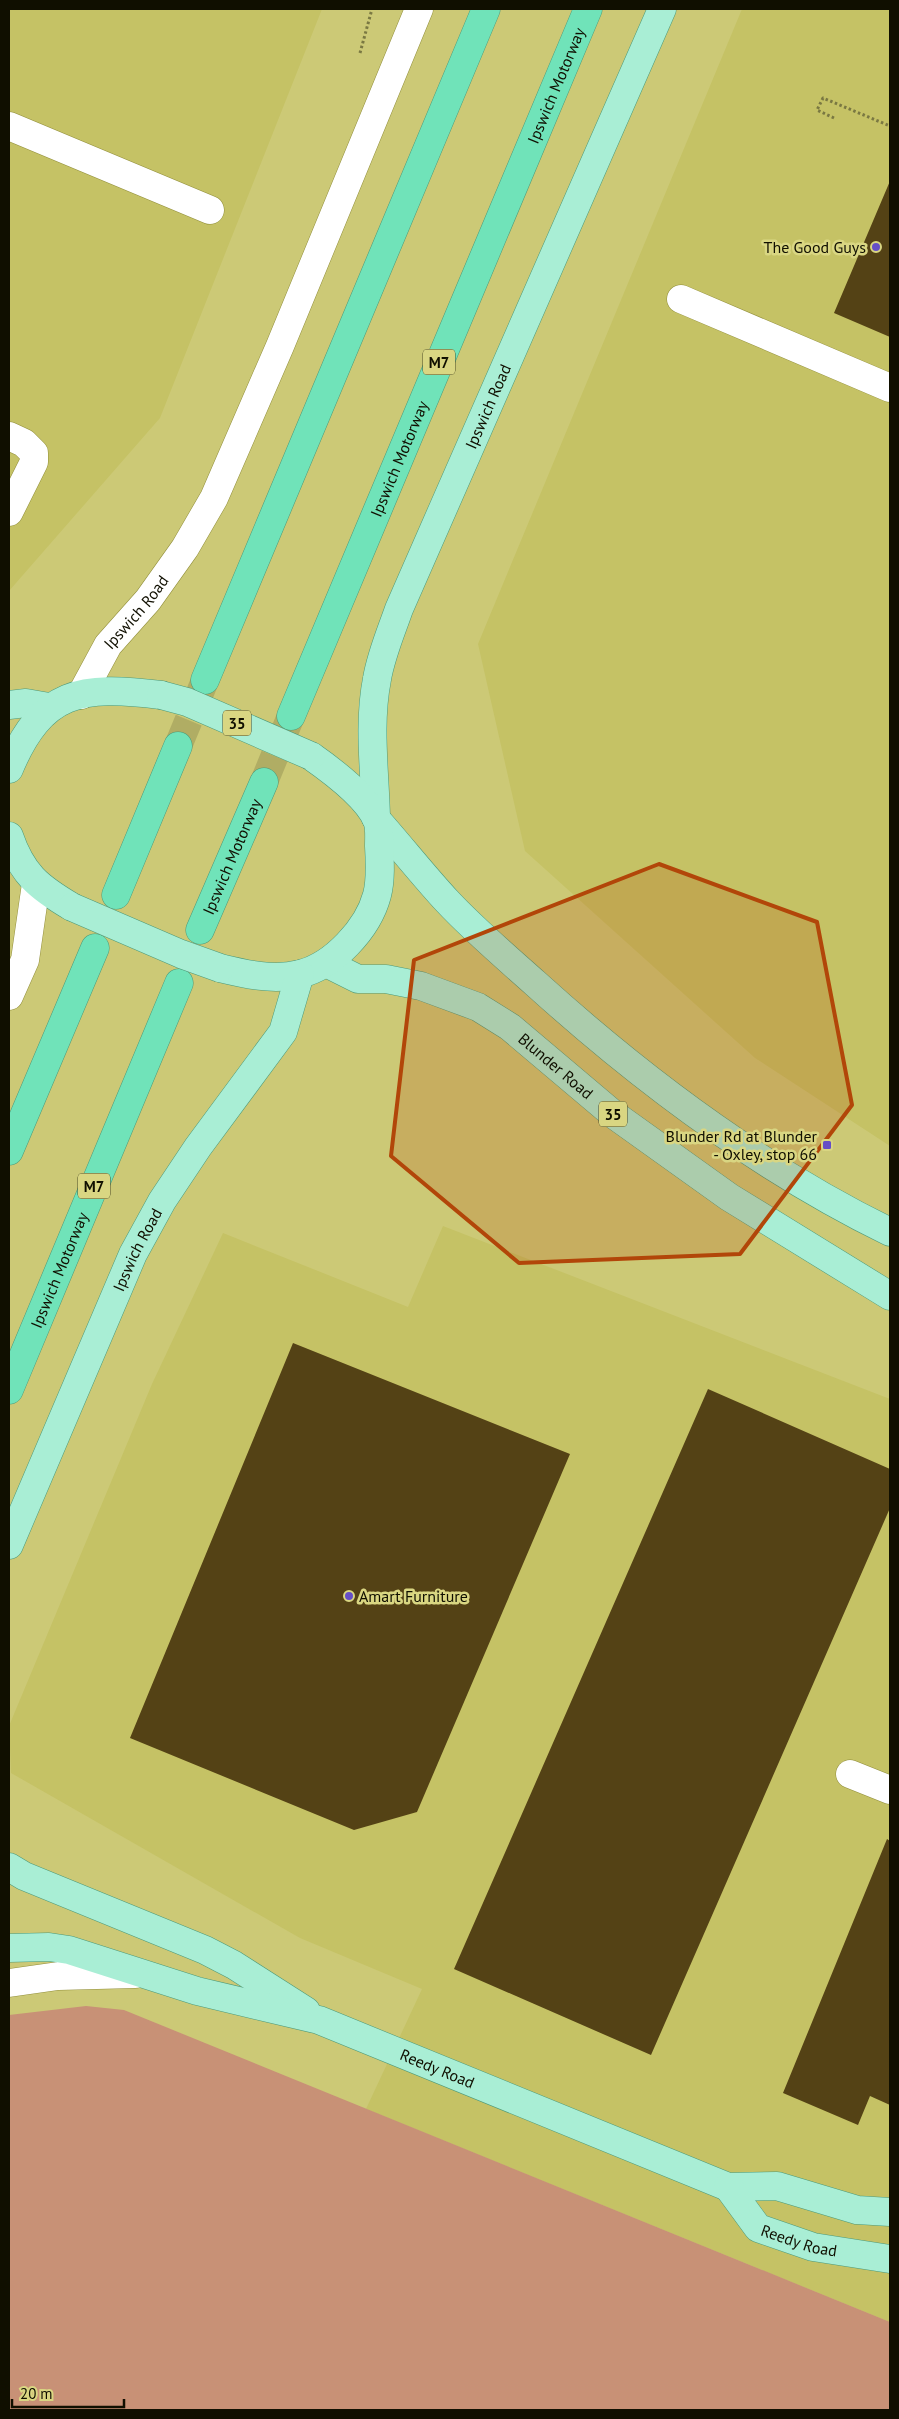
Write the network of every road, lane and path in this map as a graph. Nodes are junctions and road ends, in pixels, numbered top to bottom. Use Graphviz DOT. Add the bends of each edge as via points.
graph roads {
  1 [pos="372,9"];
  2 [pos="420,9"];
  3 [pos="486,9"];
  4 [pos="588,9"];
  5 [pos="662,9"];
  6 [pos="360,53"];
  7 [pos="834,118"];
  8 [pos="9,126"];
  9 [pos="890,126"];
  10 [pos="210,210"];
  11 [pos="681,299"];
  12 [pos="890,388"];
  13 [pos="9,436"];
  14 [pos="9,512"];
  15 [pos="205,680"];
  16 [pos="81,694"];
  17 [pos="9,705"];
  18 [pos="49,707"];
  19 [pos="291,716"];
  20 [pos="178,746"];
  21 [pos="9,769"];
  22 [pos="264,782"];
  23 [pos="377,819"];
  24 [pos="11,847"];
  25 [pos="36,884"];
  26 [pos="116,895"];
  27 [pos="200,930"];
  28 [pos="94,948"];
  29 [pos="326,963"];
  30 [pos="300,974"];
  31 [pos="179,983"];
  32 [pos="9,996"];
  33 [pos="9,1151"];
  34 [pos="890,1232"];
  35 [pos="890,1296"];
  36 [pos="9,1390"];
  37 [pos="9,1545"];
  38 [pos="850,1774"];
  39 [pos="890,1790"];
  40 [pos="9,1867"];
  41 [pos="9,1948"];
  42 [pos="139,1974"];
  43 [pos="9,1983"];
  44 [pos="319,2020"];
  45 [pos="728,2188"];
  46 [pos="890,2212"];
  47 [pos="890,2259"];
  1 -- 6 [label="path"];
  2 -- 16 [label="street, Ipswich Road" via="214,498 185,548 148,600 108,645"];
  3 -- 15 [label="highway"];
  4 -- 19 [label="highway, Ipswich Motorway / M7"];
  5 -- 23 [label="main road, Ipswich Road" via="399,609 381,660 373,706"];
  7 -- 9 [label="path" via="817,110 823,98"];
  8 -- 10 [label="street"];
  11 -- 12 [label="street"];
  13 -- 14 [label="street" via="31,448 34,462"];
  16 -- 18 [label="main road, 35"];
  16 -- 23 [label="main road, 35, bridge" via="130,691 187,702 312,756 345,782"];
  17 -- 18 [label="main road" via="26,703"];
  18 -- 21 [label="main road" via="33,723"];
  20 -- 26 [label="highway"];
  22 -- 27 [label="highway, Ipswich Motorway"];
  23 -- 29 [label="main road, Ipswich Road" via="380,861 377,896 349,942"];
  23 -- 34 [label="main road, 35" via="447,901 594,1036 732,1139"];
  24 -- 25 [label="main road"];
  25 -- 30 [label="main road, Ipswich Road, bridge" via="72,907 220,968 276,976"];
  25 -- 32 [label="street" via="25,960"];
  28 -- 33 [label="highway"];
  29 -- 30 [label="main road, Ipswich Road"];
  29 -- 35 [label="main road, Blunder Road / 35" via="358,979 386,979 421,986 478,1007 510,1027 613,1114 729,1197"];
  30 -- 37 [label="main road, Ipswich Road" via="283,1032 198,1146 132,1254"];
  31 -- 36 [label="highway, Ipswich Motorway / M7"];
  38 -- 39 [label="street"];
  40 -- 44 [label="main road" via="205,1950 269,1986"];
  41 -- 42 [label="main road, Reedy Road" via="69,1950"];
  42 -- 43 [label="street, Reedy Road" via="65,1975"];
  42 -- 44 [label="main road, Reedy Road"];
  44 -- 45 [label="main road, Reedy Road"];
  45 -- 46 [label="main road, Reedy Road" via="778,2186 857,2210"];
  45 -- 47 [label="main road, Reedy Road" via="758,2228 813,2247"];
}
